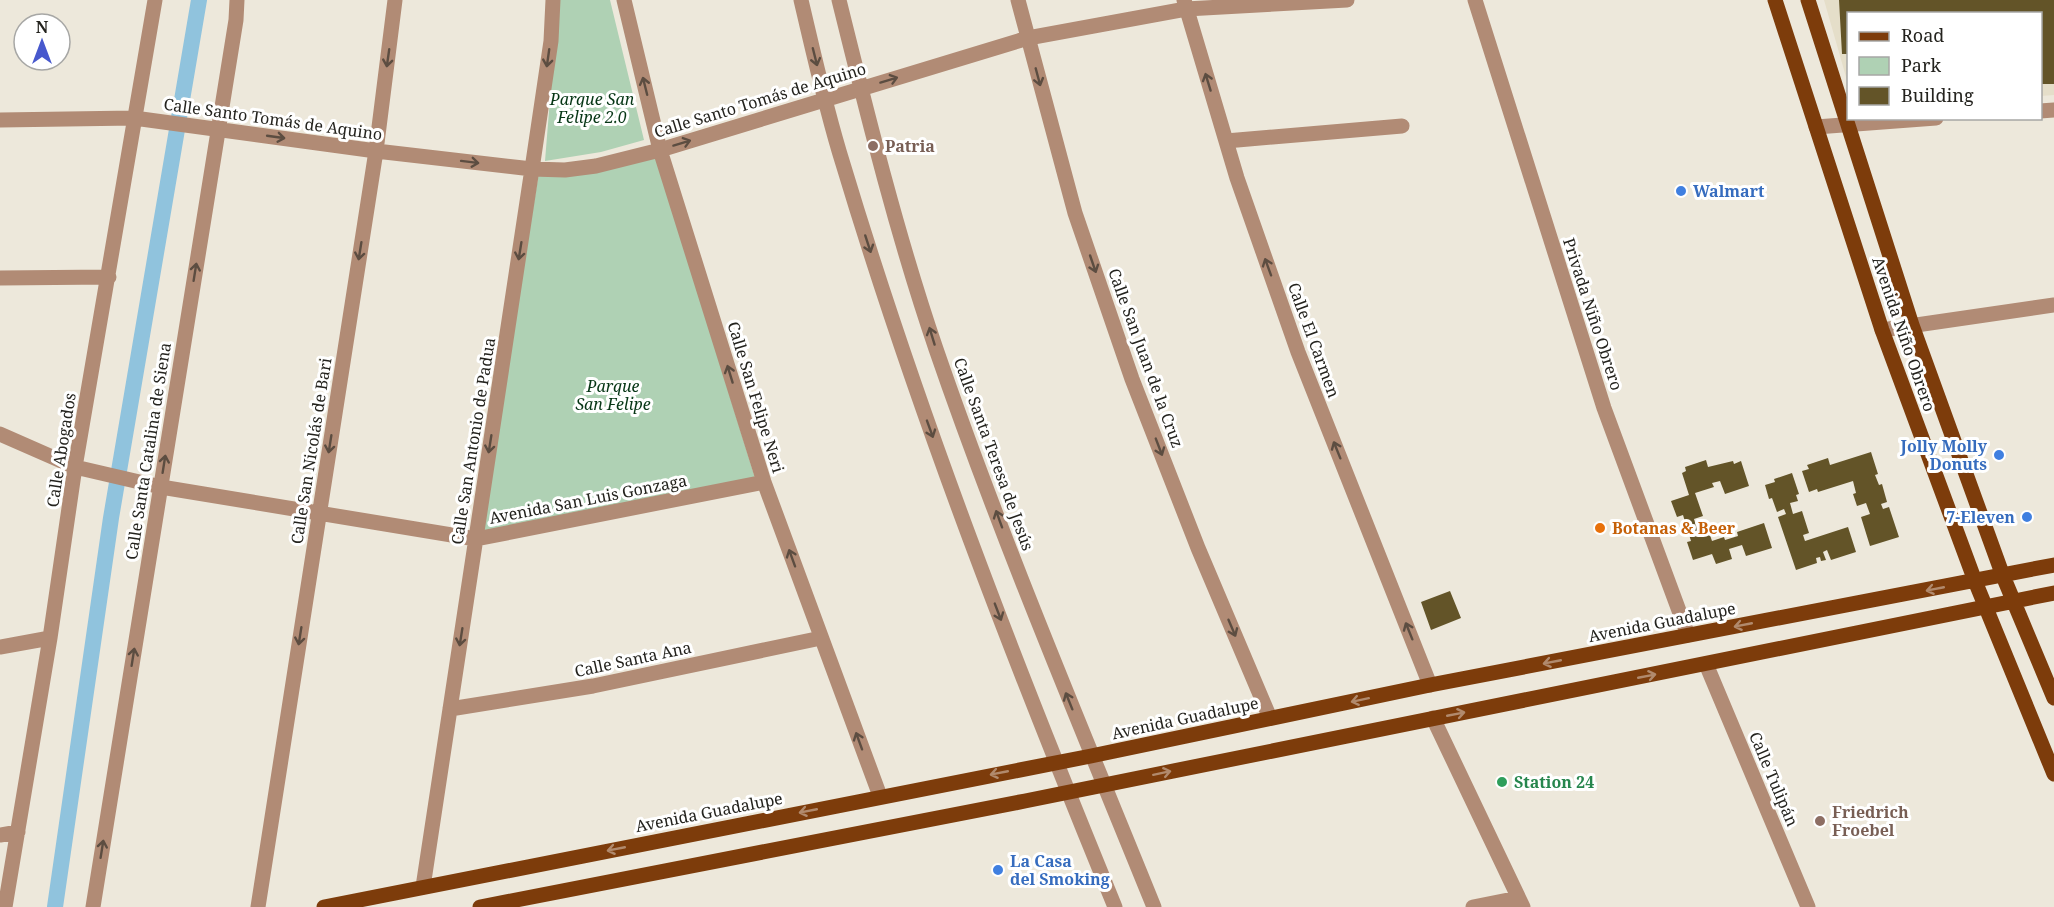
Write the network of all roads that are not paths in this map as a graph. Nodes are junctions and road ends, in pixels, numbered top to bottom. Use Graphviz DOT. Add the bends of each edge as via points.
graph roads {
  1 [pos="155,0"];
  2 [pos="237,0"];
  3 [pos="395,0"];
  4 [pos="553,0"];
  5 [pos="624,0"];
  6 [pos="801,0"];
  7 [pos="839,0"];
  8 [pos="1018,0"];
  9 [pos="1347,0"];
  10 [pos="1475,0"];
  11 [pos="1776,0"];
  12 [pos="1808,0"];
  13 [pos="1185,5"];
  14 [pos="1028,38"];
  15 [pos="860,88"];
  16 [pos="825,99"];
  17 [pos="135,118"];
  18 [pos="0,120"];
  19 [pos="1911,120"];
  20 [pos="1847,125"];
  21 [pos="1402,126"];
  22 [pos="1816,127"];
  23 [pos="218,130"];
  24 [pos="1226,141"];
  25 [pos="660,150"];
  26 [pos="376,151"];
  27 [pos="532,169"];
  28 [pos="109,277"];
  29 [pos="0,278"];
  30 [pos="2054,305"];
  31 [pos="1912,325"];
  32 [pos="1882,330"];
  33 [pos="0,434"];
  34 [pos="75,467"];
  35 [pos="764,482"];
  36 [pos="161,487"];
  37 [pos="320,513"];
  38 [pos="476,539"];
  39 [pos="2054,565"];
  40 [pos="2003,576"];
  41 [pos="1975,581"];
  42 [pos="2054,593"];
  43 [pos="2013,601"];
  44 [pos="1985,606"];
  45 [pos="1688,635"];
  46 [pos="50,638"];
  47 [pos="821,638"];
  48 [pos="0,647"];
  49 [pos="1706,664"];
  50 [pos="1430,685"];
  51 [pos="2054,698"];
  52 [pos="450,710"];
  53 [pos="1270,718"];
  54 [pos="1433,718"];
  55 [pos="1090,756"];
  56 [pos="1056,761"];
  57 [pos="2054,774"];
  58 [pos="1104,785"];
  59 [pos="1068,792"];
  60 [pos="880,796"];
  61 [pos="18,832"];
  62 [pos="0,835"];
  63 [pos="423,887"];
  64 [pos="1521,902"];
  65 [pos="5,907"];
  66 [pos="93,907"];
  67 [pos="258,907"];
  68 [pos="324,907"];
  69 [pos="480,907"];
  70 [pos="1115,907"];
  71 [pos="1154,907"];
  72 [pos="1473,907"];
  73 [pos="1808,907"];
  1 -- 17 [label="street, Calle Abogados"];
  2 -- 23 [label="street, Calle Santa Catalina de Siena"];
  3 -- 26 [label="street, Calle San Nicolás de Bari, one-way"];
  4 -- 27 [label="street, Calle San Antonio de Padua, one-way" via="551,41"];
  25 -- 5 [label="street, Calle San Felipe Neri, one-way"];
  6 -- 16 [label="street, one-way"];
  7 -- 15 [label="street, Calle Santa Teresa de Jesús"];
  8 -- 14 [label="street, Calle San Juan de la Cruz"];
  9 -- 13 [label="street, Calle Santo Tomás de Aquino"];
  10 -- 45 [label="street, Privada Niño Obrero" via="1604,408"];
  11 -- 22 [label="main road, Avenida Niño Obrero"];
  12 -- 20 [label="main road, Avenida Niño Obrero"];
  13 -- 14 [label="street, Calle Santo Tomás de Aquino"];
  24 -- 13 [label="street, Calle El Carmen, one-way"];
  15 -- 14 [label="street, Calle Santo Tomás de Aquino, one-way"];
  14 -- 53 [label="street, Calle San Juan de la Cruz, one-way" via="1075,213 1132,379"];
  15 -- 16 [label="street, Calle Santo Tomás de Aquino"];
  55 -- 15 [label="street, Calle Santa Teresa de Jesús, one-way" via="936,348"];
  25 -- 16 [label="street, Calle Santo Tomás de Aquino, one-way"];
  16 -- 56 [label="street, one-way" via="904,357 979,565"];
  17 -- 18 [label="street, Calle Santo Tomás de Aquino"];
  17 -- 23 [label="street, Calle Santo Tomás de Aquino"];
  17 -- 28 [label="street, Calle Abogados"];
  19 -- 20 [label="street"];
  20 -- 22 [label="street"];
  20 -- 31 [label="main road, Avenida Niño Obrero"];
  21 -- 24 [label="street"];
  22 -- 32 [label="main road, Avenida Niño Obrero"];
  23 -- 26 [label="street, Calle Santo Tomás de Aquino, one-way"];
  36 -- 23 [label="street, Calle Santa Catalina de Siena, one-way"];
  50 -- 24 [label="street, Calle El Carmen, one-way" via="1298,352"];
  25 -- 27 [label="street, Calle Santo Tomás de Aquino" via="596,166"];
  35 -- 25 [label="street, Calle San Felipe Neri, one-way"];
  26 -- 27 [label="street, Calle Santo Tomás de Aquino, one-way"];
  26 -- 37 [label="street, Calle San Nicolás de Bari, one-way"];
  27 -- 38 [label="street, Calle San Antonio de Padua, one-way"];
  28 -- 29 [label="street"];
  28 -- 34 [label="street, Calle Abogados"];
  30 -- 31 [label="street"];
  31 -- 32 [label="street"];
  31 -- 40 [label="main road, Avenida Niño Obrero"];
  32 -- 41 [label="main road, Avenida Niño Obrero"];
  33 -- 34 [label="street, Avenida San Luis Gonzaga"];
  34 -- 36 [label="street, Avenida San Luis Gonzaga"];
  34 -- 46 [label="street, Calle Abogados"];
  35 -- 38 [label="street, Avenida San Luis Gonzaga"];
  47 -- 35 [label="street, Calle San Felipe Neri, one-way"];
  36 -- 37 [label="street, Avenida San Luis Gonzaga"];
  66 -- 36 [label="street, Calle Santa Catalina de Siena, one-way"];
  37 -- 38 [label="street, Avenida San Luis Gonzaga"];
  37 -- 67 [label="street, Calle San Nicolás de Bari, one-way"];
  38 -- 52 [label="street, Calle San Antonio de Padua, one-way"];
  39 -- 40 [label="main road, Avenida Guadalupe"];
  40 -- 41 [label="main road, Avenida Guadalupe"];
  40 -- 43 [label="main road, Avenida Niño Obrero"];
  41 -- 44 [label="main road, Avenida Niño Obrero"];
  41 -- 45 [label="main road, Avenida Guadalupe, one-way"];
  42 -- 43 [label="main road"];
  43 -- 44 [label="main road"];
  43 -- 51 [label="main road, Avenida Niño Obrero"];
  44 -- 49 [label="main road"];
  44 -- 57 [label="main road, Avenida Niño Obrero"];
  45 -- 50 [label="main road, Avenida Guadalupe, one-way"];
  46 -- 48 [label="street"];
  46 -- 61 [label="street, Calle Abogados"];
  47 -- 52 [label="street, Calle Santa Ana" via="593,686"];
  60 -- 47 [label="street, Calle San Felipe Neri, one-way"];
  54 -- 49 [label="main road, one-way"];
  49 -- 73 [label="street, Calle Tulipán"];
  50 -- 53 [label="main road, Avenida Guadalupe, one-way"];
  52 -- 63 [label="street, Calle San Antonio de Padua"];
  53 -- 55 [label="main road, Avenida Guadalupe"];
  58 -- 54 [label="main road, one-way"];
  54 -- 64 [label="street"];
  55 -- 56 [label="main road, Avenida Guadalupe"];
  55 -- 58 [label="street, Calle Santa Teresa de Jesús"];
  56 -- 59 [label="street"];
  56 -- 60 [label="main road, Avenida Guadalupe, one-way"];
  58 -- 59 [label="main road"];
  58 -- 71 [label="street, Calle Santa Teresa de Jesús"];
  59 -- 69 [label="main road"];
  59 -- 70 [label="street"];
  60 -- 63 [label="main road, Avenida Guadalupe, one-way"];
  61 -- 62 [label="street"];
  61 -- 65 [label="street, Calle Abogados"];
  63 -- 68 [label="main road, Avenida Guadalupe"];
  64 -- 72 [label="street"];
}
